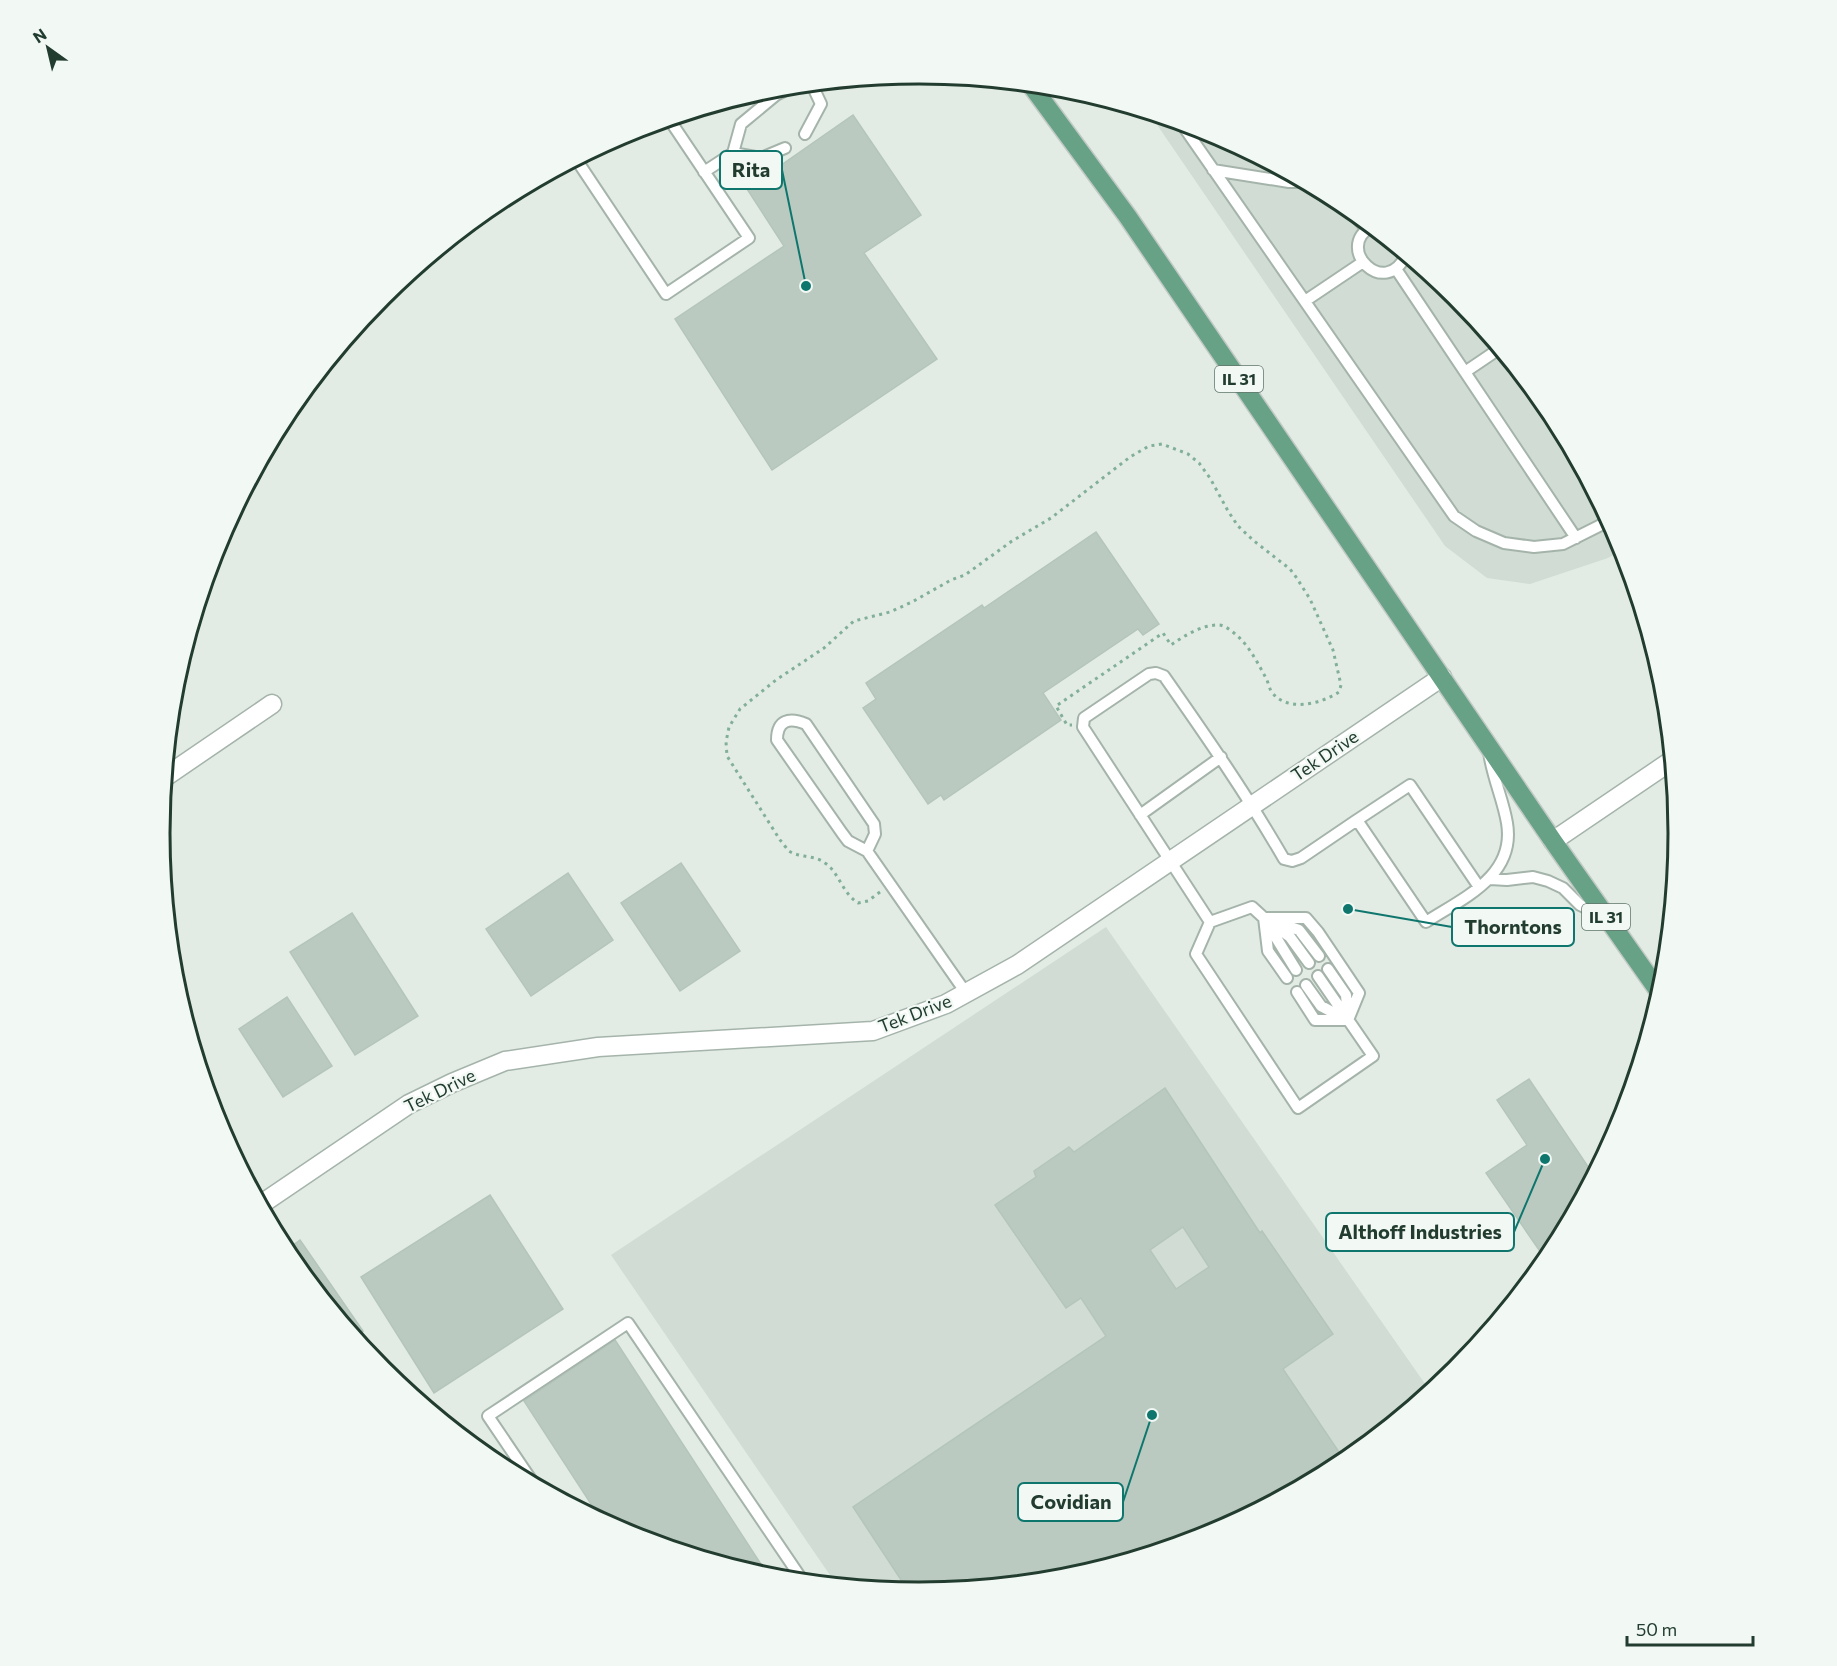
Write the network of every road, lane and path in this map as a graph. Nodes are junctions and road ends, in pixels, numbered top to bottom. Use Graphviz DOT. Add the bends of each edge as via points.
graph roads {
  1 [pos="815,91"];
  2 [pos="1037,93"];
  3 [pos="772,98"];
  4 [pos="673,126"];
  5 [pos="805,134"];
  6 [pos="1189,135"];
  7 [pos="785,148"];
  8 [pos="733,153"];
  9 [pos="580,165"];
  10 [pos="1213,170"];
  11 [pos="704,171"];
  12 [pos="1289,182"];
  13 [pos="1365,232"];
  14 [pos="1363,262"];
  15 [pos="1403,262"];
  16 [pos="1396,269"];
  17 [pos="1305,302"];
  18 [pos="1493,353"];
  19 [pos="1465,372"];
  20 [pos="1601,525"];
  21 [pos="1576,538"];
  22 [pos="1442,676"];
  23 [pos="272,704"];
  24 [pos="1082,723"];
  25 [pos="1488,746"];
  26 [pos="1221,758"];
  27 [pos="1664,766"];
  28 [pos="172,772"];
  29 [pos="1253,805"];
  30 [pos="1140,814"];
  31 [pos="1357,820"];
  32 [pos="1553,841"];
  33 [pos="867,851"];
  34 [pos="1171,861"];
  35 [pos="1490,879"];
  36 [pos="891,885"];
  37 [pos="1479,887"];
  38 [pos="1606,917"];
  39 [pos="1264,918"];
  40 [pos="1210,922"];
  41 [pos="1319,956"];
  42 [pos="1309,963"];
  43 [pos="1328,969"];
  44 [pos="1296,970"];
  45 [pos="1318,976"];
  46 [pos="1287,978"];
  47 [pos="1652,982"];
  48 [pos="1306,985"];
  49 [pos="1297,992"];
  50 [pos="966,993"];
  51 [pos="1348,1020"];
  52 [pos="267,1201"];
  53 [pos="524,1470"];
  54 [pos="796,1572"];
  1 -- 5 [label="lane" via="821,104"];
  2 -- 22 [label="main road, IL 31" via="1128,217"];
  3 -- 8 [label="lane" via="741,124"];
  4 -- 11 [label="lane"];
  6 -- 10 [label="lane"];
  7 -- 8 [label="lane" via="761,158"];
  8 -- 11 [label="lane"];
  9 -- 11 [label="lane" via="666,294 749,238"];
  10 -- 12 [label="lane"];
  10 -- 17 [label="lane"];
  13 -- 14 [label="lane" via="1358,250"];
  14 -- 16 [label="lane" via="1379,273"];
  14 -- 17 [label="lane"];
  15 -- 16 [label="lane"];
  16 -- 19 [label="lane"];
  17 -- 21 [label="lane" via="1454,516 1504,543 1534,547 1563,544"];
  18 -- 19 [label="lane"];
  19 -- 21 [label="lane"];
  20 -- 21 [label="lane"];
  22 -- 25 [label="main road, IL 31"];
  22 -- 29 [label="street, Tek Drive"];
  23 -- 28 [label="street"];
  24 -- 26 [label="lane" via="1149,674 1156,673 1164,676"];
  24 -- 30 [label="lane"];
  24 -- 36 [label="path" via="1067,725 1056,706 1163,633 1171,645 1188,634 1220,624 1246,644 1277,697 1303,705 1339,692 1341,686 1333,650 1296,577 1238,526 1199,463 1172,447 1149,446 1130,457 1051,518 965,575 897,609 854,621 824,648 740,709 729,727 727,756 780,840 789,850 828,864 850,898 858,903 868,901"];
  25 -- 32 [label="main road, IL 31"];
  25 -- 35 [label="lane" via="1508,838 1506,854"];
  26 -- 29 [label="lane"];
  26 -- 30 [label="lane"];
  27 -- 32 [label="street"];
  29 -- 31 [label="lane" via="1284,859 1292,861"];
  29 -- 34 [label="street, Tek Drive"];
  30 -- 34 [label="lane"];
  31 -- 37 [label="lane" via="1426,922"];
  31 -- 37 [label="lane" via="1410,785"];
  32 -- 38 [label="main road, IL 31"];
  33 -- 33 [label="lane" via="848,841 777,740 781,725 789,720 806,724 874,824 875,834"];
  33 -- 36 [label="lane"];
  34 -- 40 [label="lane"];
  34 -- 50 [label="street, Tek Drive" via="1017,965"];
  35 -- 37 [label="lane"];
  35 -- 38 [label="lane" via="1533,877 1548,881 1563,888 1580,905"];
  36 -- 50 [label="lane"];
  38 -- 47 [label="main road, IL 31"];
  39 -- 40 [label="lane" via="1252,907"];
  39 -- 41 [label="lane" via="1299,930"];
  39 -- 42 [label="lane" via="1290,937"];
  39 -- 44 [label="lane"];
  39 -- 46 [label="lane" via="1268,951"];
  39 -- 51 [label="lane" via="1306,918 1318,932 1359,993"];
  40 -- 51 [label="lane" via="1196,954 1298,1108 1373,1056"];
  43 -- 51 [label="lane" via="1346,995"];
  45 -- 51 [label="lane"];
  48 -- 51 [label="lane" via="1321,1006"];
  49 -- 51 [label="lane" via="1315,1020"];
  50 -- 52 [label="street, Tek Drive" via="873,1031 598,1047 505,1061 409,1104"];
  53 -- 54 [label="lane" via="488,1416 628,1323"];
}
